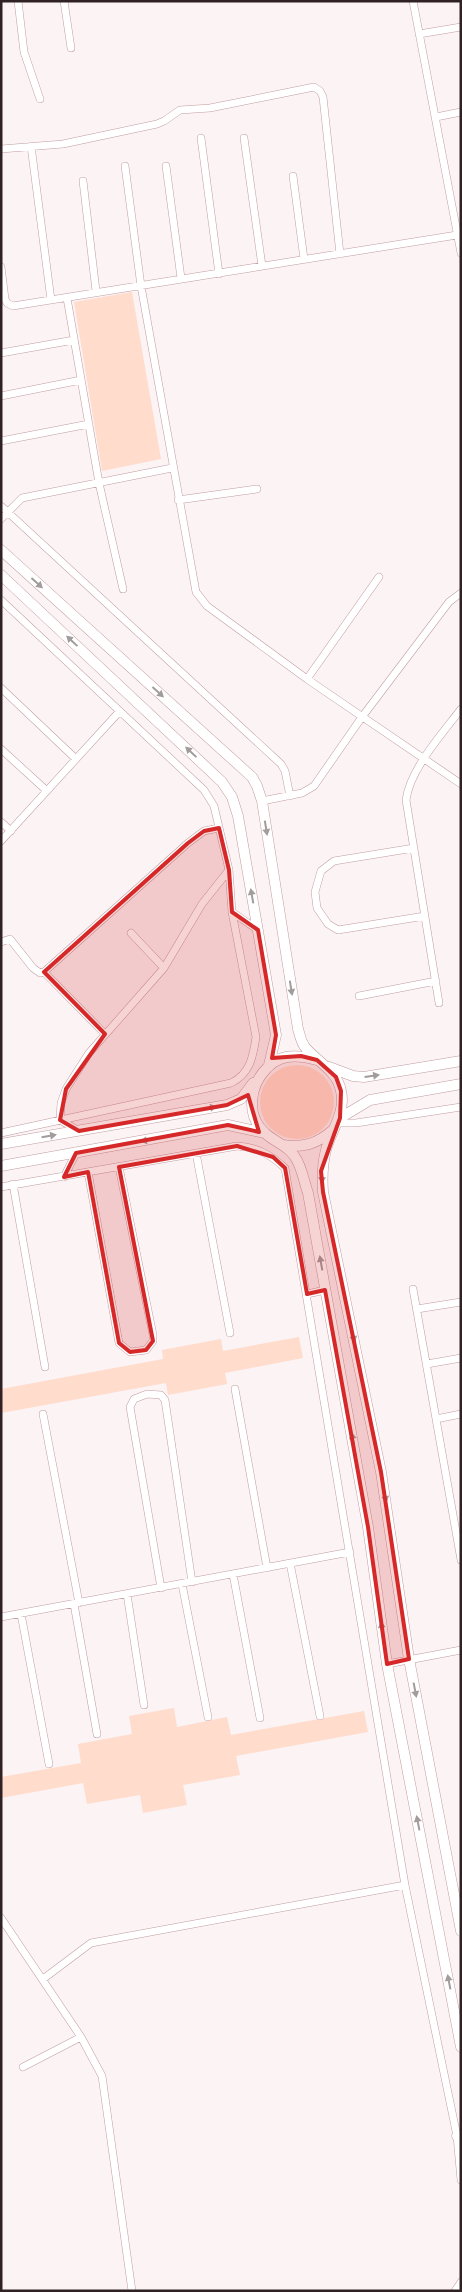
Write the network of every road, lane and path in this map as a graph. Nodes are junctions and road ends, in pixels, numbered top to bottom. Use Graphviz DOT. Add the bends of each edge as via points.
graph roads {
  1 [pos="18,1"];
  2 [pos="64,1"];
  3 [pos="413,1"];
  4 [pos="461,27"];
  5 [pos="419,34"];
  6 [pos="70,48"];
  7 [pos="40,98"];
  8 [pos="461,112"];
  9 [pos="436,117"];
  10 [pos="201,138"];
  11 [pos="244,138"];
  12 [pos="31,146"];
  13 [pos="1,149"];
  14 [pos="125,166"];
  15 [pos="166,166"];
  16 [pos="293,176"];
  17 [pos="83,181"];
  18 [pos="458,235"];
  19 [pos="461,253"];
  20 [pos="340,254"];
  21 [pos="304,259"];
  22 [pos="262,266"];
  23 [pos="1,267"];
  24 [pos="219,274"];
  25 [pos="181,278"];
  26 [pos="141,286"];
  27 [pos="96,291"];
  28 [pos="67,298"];
  29 [pos="50,300"];
  30 [pos="74,340"];
  31 [pos="1,353"];
  32 [pos="81,380"];
  33 [pos="1,396"];
  34 [pos="88,424"];
  35 [pos="1,441"];
  36 [pos="172,468"];
  37 [pos="99,483"];
  38 [pos="257,489"];
  39 [pos="178,500"];
  40 [pos="1,506"];
  41 [pos="8,512"];
  42 [pos="1,519"];
  43 [pos="1,550"];
  44 [pos="1,575"];
  45 [pos="379,578"];
  46 [pos="123,589"];
  47 [pos="461,594"];
  48 [pos="1,600"];
  49 [pos="307,679"];
  50 [pos="1,688"];
  51 [pos="461,709"];
  52 [pos="120,712"];
  53 [pos="362,717"];
  54 [pos="1,750"];
  55 [pos="425,758"];
  56 [pos="76,759"];
  57 [pos="461,784"];
  58 [pos="47,791"];
  59 [pos="290,796"];
  60 [pos="262,801"];
  61 [pos="1,822"];
  62 [pos="220,828"];
  63 [pos="11,831"];
  64 [pos="1,841"];
  65 [pos="414,848"];
  66 [pos="229,870"];
  67 [pos="232,912"];
  68 [pos="425,916"];
  69 [pos="258,930"];
  70 [pos="131,933"];
  71 [pos="1,942"];
  72 [pos="164,968"];
  73 [pos="44,972"];
  74 [pos="436,981"];
  75 [pos="359,996"];
  76 [pos="439,1003"];
  77 [pos="104,1034"];
  78 [pos="461,1061"];
  79 [pos="322,1063"];
  80 [pos="270,1065"];
  81 [pos="259,1076"];
  82 [pos="461,1084"];
  83 [pos="461,1107"];
  84 [pos="60,1120"];
  85 [pos="337,1123"];
  86 [pos="79,1131"];
  87 [pos="1,1133"];
  88 [pos="265,1134"];
  89 [pos="1,1144"];
  90 [pos="283,1145"];
  91 [pos="76,1153"];
  92 [pos="196,1153"];
  93 [pos="1,1166"];
  94 [pos="119,1167"];
  95 [pos="88,1172"];
  96 [pos="64,1177"];
  97 [pos="13,1184"];
  98 [pos="1,1187"];
  99 [pos="413,1289"];
  100 [pos="326,1290"];
  101 [pos="306,1294"];
  102 [pos="461,1302"];
  103 [pos="417,1310"];
  104 [pos="230,1333"];
  105 [pos="461,1358"];
  106 [pos="426,1364"];
  107 [pos="46,1367"];
  108 [pos="235,1389"];
  109 [pos="44,1414"];
  110 [pos="461,1414"];
  111 [pos="436,1418"];
  112 [pos="458,1527"];
  113 [pos="350,1552"];
  114 [pos="461,1560"];
  115 [pos="290,1563"];
  116 [pos="267,1568"];
  117 [pos="233,1574"];
  118 [pos="192,1582"];
  119 [pos="182,1584"];
  120 [pos="161,1588"];
  121 [pos="126,1594"];
  122 [pos="77,1604"];
  123 [pos="21,1614"];
  124 [pos="1,1616"];
  125 [pos="461,1650"];
  126 [pos="409,1659"];
  127 [pos="387,1664"];
  128 [pos="144,1705"];
  129 [pos="320,1716"];
  130 [pos="208,1717"];
  131 [pos="260,1718"];
  132 [pos="97,1734"];
  133 [pos="49,1764"];
  134 [pos="405,1885"];
  135 [pos="1,1918"];
  136 [pos="461,1931"];
  137 [pos="43,1979"];
  138 [pos="81,2037"];
  139 [pos="461,2048"];
  140 [pos="23,2067"];
  141 [pos="459,2136"];
  142 [pos="461,2180"];
  143 [pos="461,2282"];
  144 [pos="132,2291"];
  145 [pos="455,2291"];
  1 -- 7 [label="street" via="24,52"];
  2 -- 6 [label="street"];
  3 -- 5 [label="street"];
  4 -- 5 [label="street"];
  5 -- 9 [label="street"];
  8 -- 9 [label="street"];
  9 -- 18 [label="street"];
  10 -- 24 [label="street"];
  11 -- 22 [label="street"];
  12 -- 13 [label="street"];
  12 -- 20 [label="street" via="64,144 157,124 180,110 210,108 314,87 323,97"];
  12 -- 29 [label="street"];
  14 -- 26 [label="street"];
  15 -- 25 [label="street"];
  16 -- 21 [label="street"];
  17 -- 27 [label="street"];
  18 -- 19 [label="street"];
  18 -- 20 [label="street"];
  20 -- 21 [label="street"];
  21 -- 22 [label="street"];
  22 -- 24 [label="street"];
  23 -- 29 [label="street" via="10,305"];
  24 -- 25 [label="street"];
  25 -- 26 [label="street"];
  26 -- 27 [label="street"];
  26 -- 36 [label="street"];
  27 -- 28 [label="street"];
  28 -- 29 [label="street"];
  28 -- 30 [label="street"];
  30 -- 31 [label="street"];
  30 -- 32 [label="street"];
  32 -- 33 [label="street"];
  32 -- 34 [label="street"];
  34 -- 35 [label="street"];
  34 -- 37 [label="street"];
  36 -- 37 [label="street"];
  36 -- 39 [label="street"];
  37 -- 41 [label="street" via="22,498"];
  37 -- 46 [label="street"];
  38 -- 39 [label="street"];
  39 -- 49 [label="street" via="200,599"];
  40 -- 41 [label="street"];
  41 -- 42 [label="street"];
  41 -- 59 [label="street" via="281,764"];
  43 -- 60 [label="street, one-way" via="252,777"];
  69 -- 44 [label="street, one-way" via="238,816 232,797 222,782"];
  45 -- 49 [label="street"];
  47 -- 53 [label="street" via="449,602"];
  48 -- 52 [label="street"];
  49 -- 53 [label="street"];
  50 -- 56 [label="street"];
  51 -- 55 [label="street"];
  52 -- 56 [label="street"];
  52 -- 62 [label="street" via="204,790 214,806"];
  53 -- 55 [label="street"];
  53 -- 59 [label="street" via="314,786 302,794"];
  54 -- 58 [label="street"];
  55 -- 57 [label="street"];
  55 -- 65 [label="street" via="408,787 406,800"];
  56 -- 58 [label="street"];
  58 -- 63 [label="street"];
  59 -- 60 [label="street"];
  60 -- 79 [label="street, one-way" via="298,1029 304,1045"];
  61 -- 63 [label="street"];
  62 -- 66 [label="street"];
  62 -- 73 [label="street" via="204,831 188,843"];
  63 -- 64 [label="street"];
  65 -- 68 [label="street"];
  65 -- 68 [label="street" via="334,861 321,871 315,901 319,913 338,930"];
  66 -- 67 [label="street"];
  66 -- 72 [label="street" via="202,904"];
  67 -- 69 [label="street"];
  67 -- 84 [label="street" via="256,1037 248,1069 240,1078 216,1087"];
  68 -- 74 [label="street"];
  69 -- 80 [label="street" via="276,1035"];
  70 -- 72 [label="street"];
  71 -- 73 [label="street" via="10,939 33,968"];
  72 -- 77 [label="street"];
  73 -- 77 [label="street"];
  74 -- 75 [label="street"];
  74 -- 76 [label="street"];
  77 -- 84 [label="street" via="66,1089"];
  79 -- 78 [label="street, one-way" via="364,1077"];
  79 -- 80 [label="street" via="301,1056 284,1057"];
  79 -- 85 [label="street" via="336,1077 341,1091 342,1106"];
  80 -- 81 [label="street"];
  86 -- 81 [label="street, one-way" via="227,1105 241,1098"];
  81 -- 88 [label="street" via="252,1106 256,1121"];
  82 -- 85 [label="street" via="370,1100"];
  83 -- 85 [label="street"];
  84 -- 86 [label="street"];
  84 -- 87 [label="street"];
  85 -- 90 [label="street" via="312,1144 298,1147"];
  85 -- 126 [label="street, one-way" via="321,1171 323,1192 381,1472"];
  89 -- 86 [label="street, one-way"];
  88 -- 90 [label="street"];
  88 -- 91 [label="street, one-way" via="228,1125"];
  100 -- 90 [label="street, one-way" via="302,1175 295,1156"];
  91 -- 93 [label="street"];
  91 -- 96 [label="street"];
  92 -- 94 [label="street"];
  92 -- 101 [label="street" via="248,1146 273,1157 285,1168"];
  92 -- 104 [label="street"];
  94 -- 95 [label="street"];
  94 -- 95 [label="street" via="153,1335 153,1341 146,1350 130,1352 119,1343"];
  95 -- 96 [label="street"];
  96 -- 97 [label="street"];
  97 -- 98 [label="street"];
  97 -- 107 [label="street"];
  99 -- 103 [label="street"];
  100 -- 101 [label="street"];
  127 -- 100 [label="street, one-way" via="368,1527"];
  101 -- 113 [label="street"];
  102 -- 103 [label="street"];
  103 -- 106 [label="street"];
  105 -- 106 [label="street"];
  106 -- 111 [label="street"];
  108 -- 116 [label="street"];
  109 -- 122 [label="street"];
  110 -- 111 [label="street"];
  111 -- 112 [label="street"];
  112 -- 114 [label="street"];
  113 -- 115 [label="street"];
  113 -- 134 [label="street"];
  115 -- 116 [label="street"];
  115 -- 129 [label="street"];
  116 -- 117 [label="street"];
  117 -- 118 [label="street"];
  117 -- 131 [label="street"];
  118 -- 119 [label="street"];
  118 -- 120 [label="street" via="166,1400 161,1394 147,1394 134,1399 130,1408"];
  119 -- 120 [label="street"];
  119 -- 130 [label="street"];
  120 -- 121 [label="street"];
  121 -- 122 [label="street"];
  121 -- 128 [label="street"];
  122 -- 123 [label="street"];
  122 -- 132 [label="street"];
  123 -- 124 [label="street"];
  123 -- 133 [label="street"];
  125 -- 126 [label="street"];
  126 -- 127 [label="street"];
  126 -- 136 [label="street, one-way"];
  139 -- 127 [label="street, one-way"];
  134 -- 137 [label="street" via="91,1944"];
  134 -- 141 [label="street"];
  135 -- 137 [label="street"];
  137 -- 138 [label="street"];
  138 -- 140 [label="street"];
  138 -- 144 [label="street" via="102,2076"];
  141 -- 142 [label="street"];
  143 -- 145 [label="street"];
}
